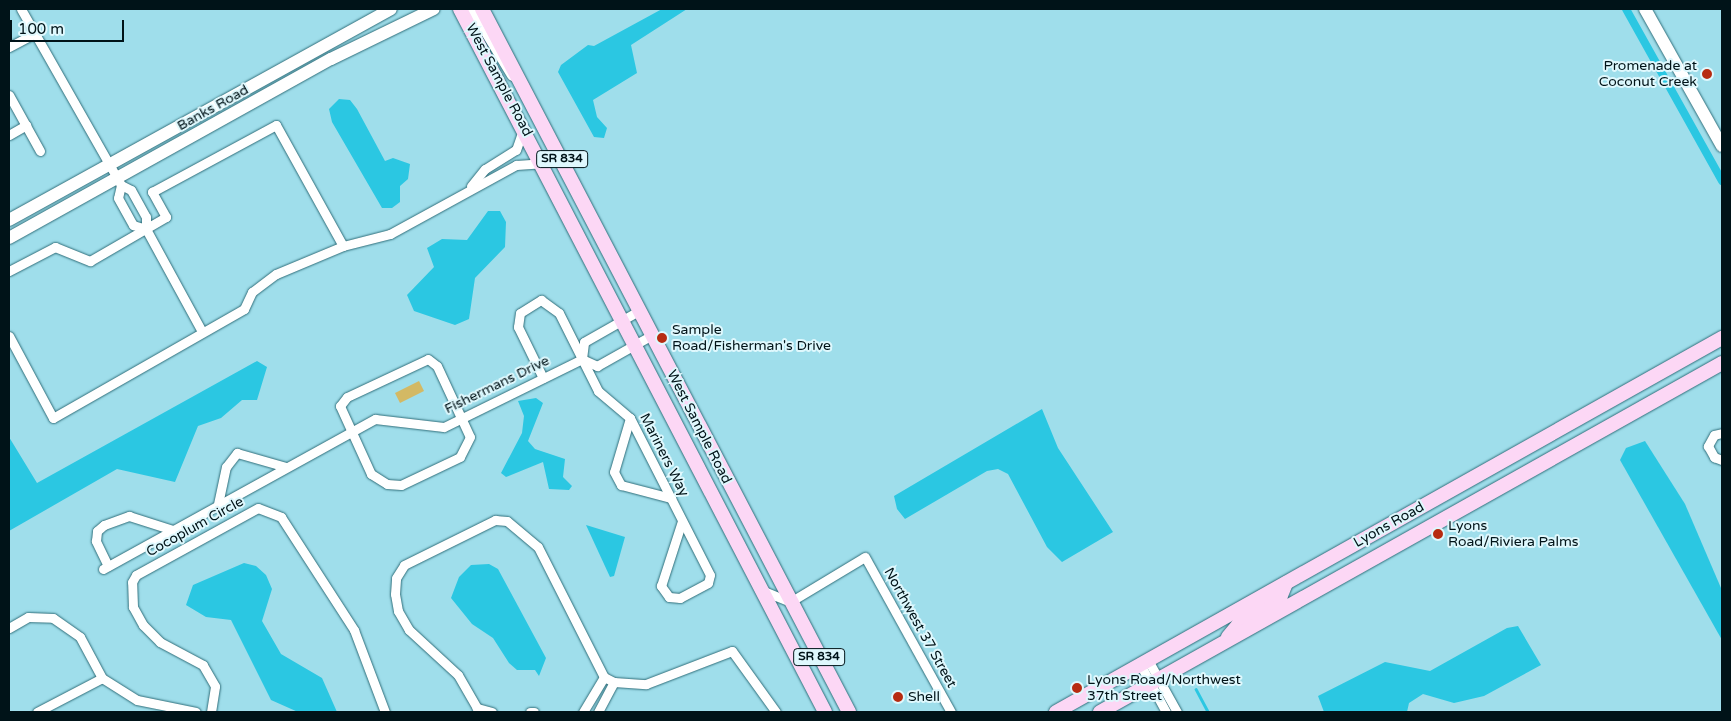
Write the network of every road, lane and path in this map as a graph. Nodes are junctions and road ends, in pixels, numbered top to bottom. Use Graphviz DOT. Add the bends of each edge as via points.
graph roads {
  1 [pos="21,9"];
  2 [pos="390,9"];
  3 [pos="434,9"];
  4 [pos="460,9"];
  5 [pos="474,9"];
  6 [pos="482,9"];
  7 [pos="1645,9"];
  8 [pos="35,33"];
  9 [pos="9,47"];
  10 [pos="522,84"];
  11 [pos="9,94"];
  12 [pos="26,125"];
  13 [pos="524,127"];
  14 [pos="9,135"];
  15 [pos="1722,146"];
  16 [pos="40,151"];
  17 [pos="543,163"];
  18 [pos="109,165"];
  19 [pos="119,182"];
  20 [pos="468,190"];
  21 [pos="9,220"];
  22 [pos="146,229"];
  23 [pos="9,238"];
  24 [pos="343,246"];
  25 [pos="9,271"];
  26 [pos="640,310"];
  27 [pos="624,320"];
  28 [pos="201,330"];
  29 [pos="9,336"];
  30 [pos="652,336"];
  31 [pos="1722,338"];
  32 [pos="636,345"];
  33 [pos="582,359"];
  34 [pos="1722,363"];
  35 [pos="543,378"];
  36 [pos="1602,405"];
  37 [pos="464,418"];
  38 [pos="630,418"];
  39 [pos="1613,425"];
  40 [pos="349,432"];
  41 [pos="1722,433"];
  42 [pos="1722,463"];
  43 [pos="286,467"];
  44 [pos="671,498"];
  45 [pos="218,504"];
  46 [pos="682,521"];
  47 [pos="173,530"];
  48 [pos="1286,583"];
  49 [pos="760,590"];
  50 [pos="790,602"];
  51 [pos="9,628"];
  52 [pos="1219,646"];
  53 [pos="1144,662"];
  54 [pos="604,677"];
  55 [pos="102,678"];
  56 [pos="614,682"];
  57 [pos="1155,682"];
  58 [pos="162,709"];
  59 [pos="176,710"];
  60 [pos="36,712"];
  61 [pos="196,712"];
  62 [pos="211,712"];
  63 [pos="385,712"];
  64 [pos="492,712"];
  65 [pos="584,712"];
  66 [pos="598,712"];
  67 [pos="776,712"];
  68 [pos="825,712"];
  69 [pos="849,712"];
  70 [pos="951,712"];
  71 [pos="1056,712"];
  72 [pos="1100,712"];
  73 [pos="1166,712"];
  74 [pos="1177,712"];
  1 -- 8 [label="street"];
  2 -- 18 [label="street, Banks Road"];
  3 -- 19 [label="street, Banks Road" via="331,60"];
  4 -- 13 [label="main road, West Sample Road / SR 834"];
  5 -- 10 [label="street" via="502,63"];
  6 -- 10 [label="main road, West Sample Road / SR 834"];
  7 -- 15 [label="street"];
  8 -- 9 [label="street"];
  8 -- 18 [label="street"];
  10 -- 26 [label="main road, West Sample Road / SR 834"];
  11 -- 12 [label="street"];
  12 -- 14 [label="street"];
  12 -- 16 [label="street"];
  13 -- 17 [label="main road, West Sample Road / SR 834"];
  13 -- 20 [label="street" via="516,150 485,169"];
  17 -- 20 [label="street" via="516,165"];
  17 -- 27 [label="main road, West Sample Road / SR 834"];
  18 -- 19 [label="street"];
  18 -- 21 [label="street, Banks Road"];
  19 -- 22 [label="street" via="131,190 146,217"];
  19 -- 22 [label="street" via="118,198 133,225"];
  19 -- 23 [label="street, Banks Road"];
  20 -- 24 [label="street" via="390,234"];
  22 -- 24 [label="street" via="166,217 152,192 276,125"];
  22 -- 25 [label="street" via="90,261 55,247"];
  22 -- 28 [label="street"];
  24 -- 28 [label="street" via="276,274 252,292 244,309"];
  26 -- 27 [label="street"];
  26 -- 30 [label="main road, West Sample Road / SR 834"];
  27 -- 32 [label="main road, West Sample Road / SR 834"];
  27 -- 33 [label="street" via="584,342"];
  28 -- 29 [label="street" via="53,418"];
  30 -- 32 [label="street"];
  30 -- 50 [label="main road, West Sample Road / SR 834"];
  31 -- 36 [label="main road, Lyons Road"];
  32 -- 33 [label="street" via="597,366"];
  32 -- 49 [label="main road, West Sample Road / SR 834"];
  33 -- 35 [label="street, Fishermans Drive"];
  33 -- 35 [label="street, Mariners Way" via="560,313 541,300 528,304 520,312 518,327"];
  33 -- 38 [label="street, Mariners Way" via="598,391"];
  34 -- 39 [label="main road, Lyons Road"];
  35 -- 37 [label="street, Fishermans Drive"];
  36 -- 39 [label="main road"];
  36 -- 48 [label="main road, Lyons Road"];
  37 -- 40 [label="street, Fishermans Drive" via="436,427 375,419"];
  37 -- 40 [label="street" via="470,437 460,457 400,486 371,474"];
  37 -- 40 [label="street" via="437,366 428,360 347,397 341,415"];
  38 -- 44 [label="street, Mariners Way"];
  38 -- 44 [label="street" via="614,472 621,485"];
  39 -- 52 [label="main road, Lyons Road"];
  40 -- 43 [label="street, Fishermans Drive"];
  41 -- 42 [label="street" via="1714,435 1708,446 1710,454"];
  43 -- 45 [label="street, Fishermans Drive"];
  43 -- 45 [label="street" via="238,453 226,466"];
  44 -- 46 [label="street, Mariners Way"];
  45 -- 47 [label="street, Fishermans Drive"];
  46 -- 46 [label="street, Mariners Way" via="661,586 669,597 680,598 708,583 710,575"];
  47 -- 47 [label="street, Fishermans Drive" via="129,516 97,530 96,541 106,568"];
  48 -- 52 [label="main road" via="1280,598 1245,617"];
  48 -- 53 [label="main road, Lyons Road"];
  49 -- 50 [label="street"];
  49 -- 68 [label="main road, West Sample Road / SR 834"];
  50 -- 69 [label="main road, West Sample Road / SR 834"];
  50 -- 70 [label="street, Northwest 37 Street" via="865,556"];
  51 -- 55 [label="street" via="28,617 53,618 80,637"];
  52 -- 57 [label="main road, Lyons Road"];
  53 -- 57 [label="street"];
  53 -- 71 [label="main road, Lyons Road"];
  54 -- 56 [label="street"];
  54 -- 64 [label="street" via="538,547 508,521 479,525 404,565 396,578 395,594 398,611 409,630 458,675 477,708"];
  54 -- 65 [label="street"];
  55 -- 58 [label="street" via="137,700"];
  55 -- 60 [label="street"];
  56 -- 66 [label="street"];
  56 -- 67 [label="street" via="659,681 722,651 732,651 740,656"];
  57 -- 72 [label="main road, Lyons Road"];
  57 -- 73 [label="street"];
  57 -- 74 [label="street"];
  58 -- 59 [label="street"];
  59 -- 61 [label="street"];
  62 -- 63 [label="street, Cocoplum Circle" via="215,686 203,665 160,642 144,625 133,607 132,582 136,575 258,508 281,516 354,630"];
}
